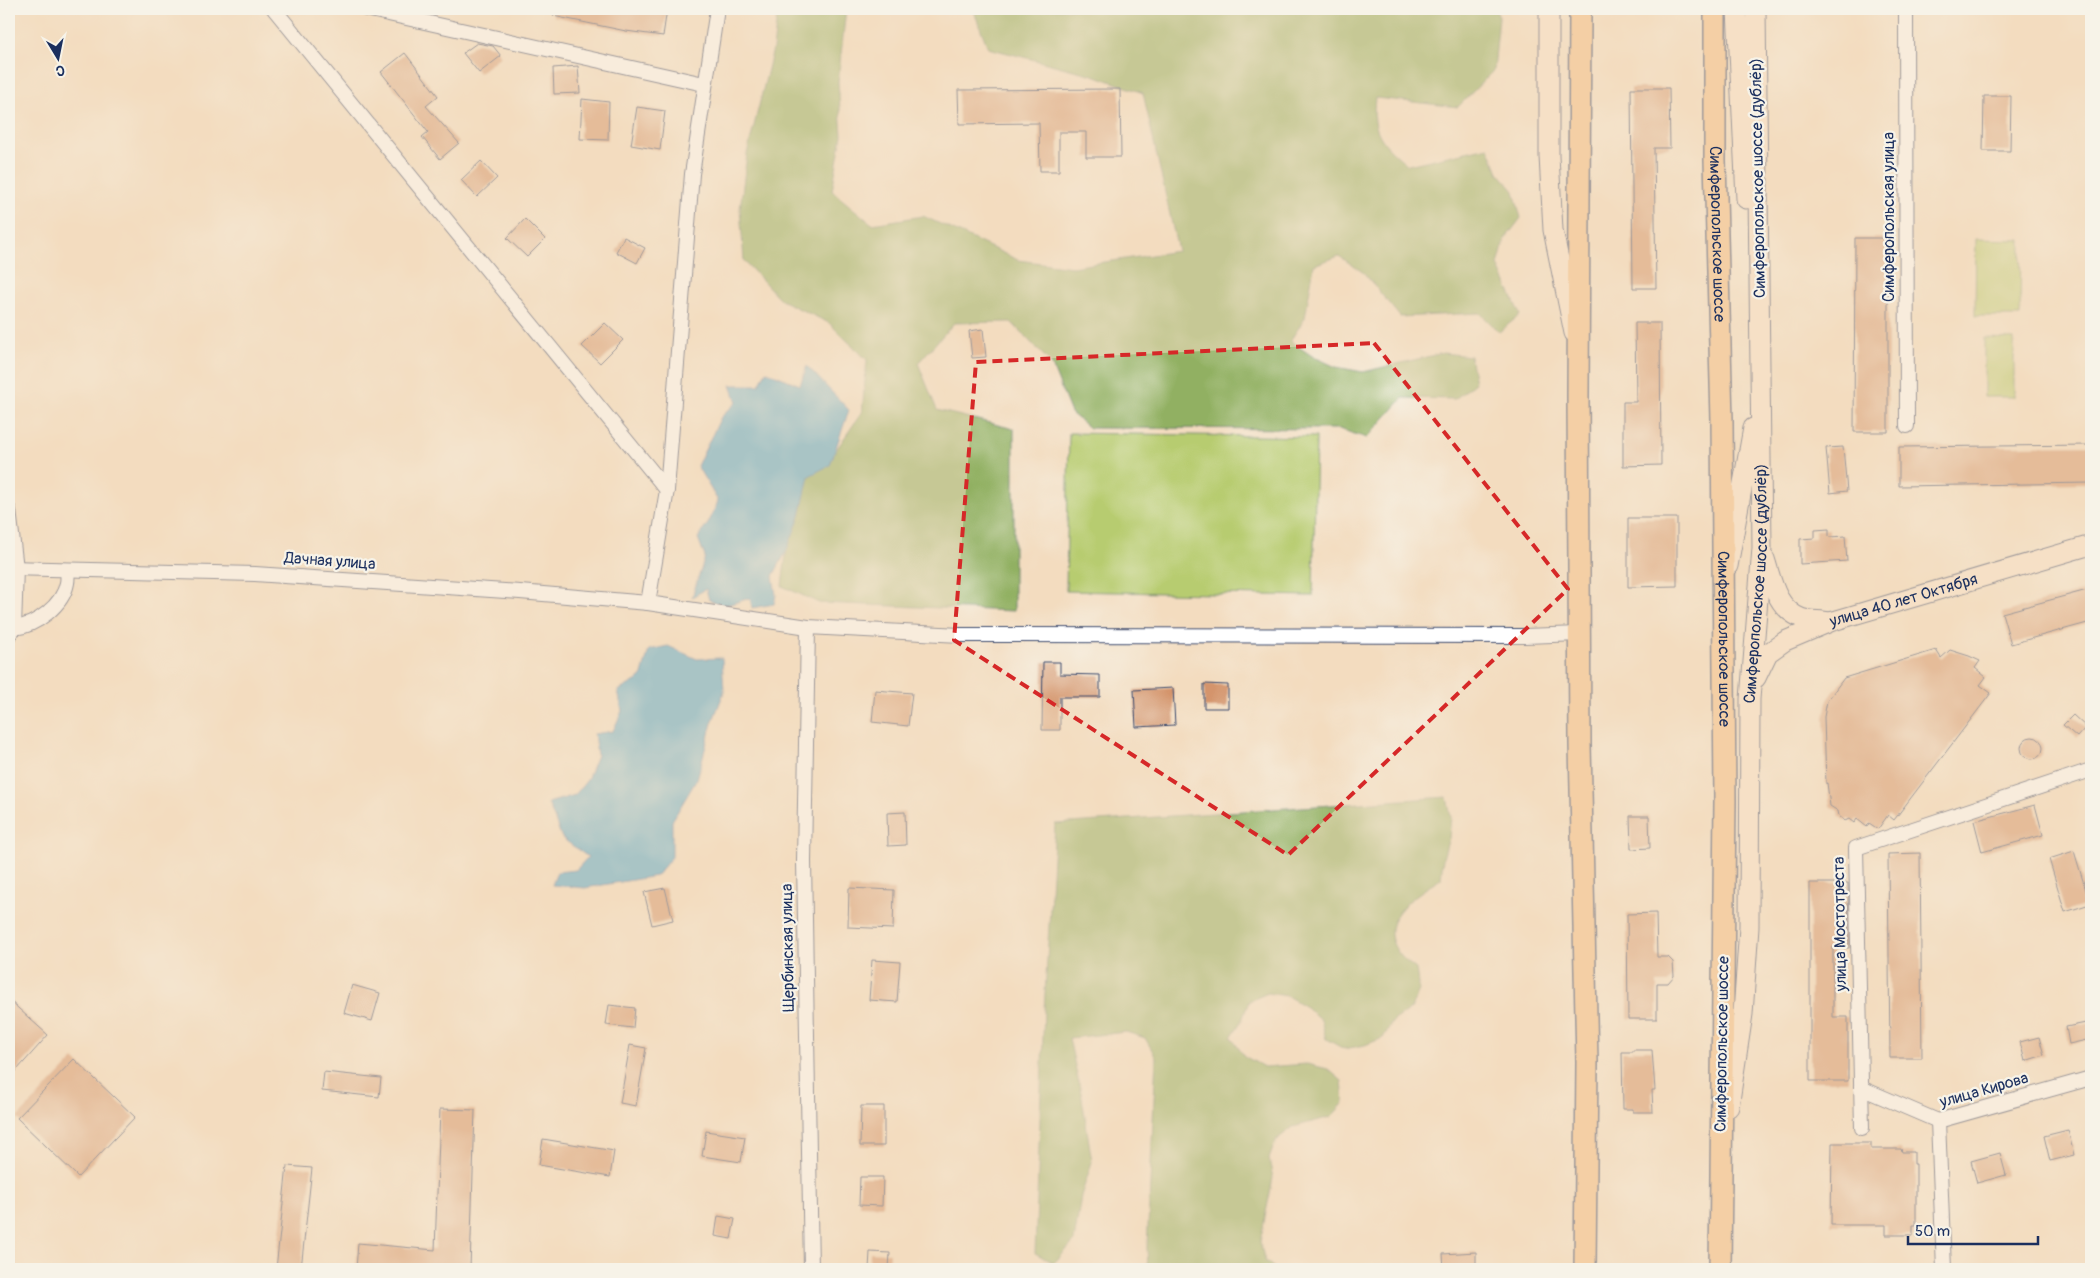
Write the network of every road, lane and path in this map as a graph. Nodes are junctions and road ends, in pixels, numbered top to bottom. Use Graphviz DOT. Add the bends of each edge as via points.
graph roads {
  1 [pos="274,9"];
  2 [pos="366,9"];
  3 [pos="717,9"];
  4 [pos="1549,9"];
  5 [pos="1580,9"];
  6 [pos="1715,9"];
  7 [pos="1737,9"];
  8 [pos="1756,9"];
  9 [pos="1906,9"];
  10 [pos="704,84"];
  11 [pos="1760,322"];
  12 [pos="1578,351"];
  13 [pos="1761,398"];
  14 [pos="1907,426"];
  15 [pos="668,490"];
  16 [pos="9,510"];
  17 [pos="2091,545"];
  18 [pos="1762,548"];
  19 [pos="12,568"];
  20 [pos="68,570"];
  21 [pos="1722,593"];
  22 [pos="648,603"];
  23 [pos="1830,622"];
  24 [pos="808,627"];
  25 [pos="12,632"];
  26 [pos="1580,634"];
  27 [pos="1750,699"];
  28 [pos="2091,770"];
  29 [pos="2091,1078"];
  30 [pos="1862,1088"];
  31 [pos="1938,1121"];
  32 [pos="1862,1128"];
  33 [pos="1721,1156"];
  34 [pos="811,1269"];
  35 [pos="1585,1269"];
  36 [pos="1720,1269"];
  37 [pos="1944,1269"];
  1 -- 15 [label="street"];
  2 -- 10 [label="street"];
  3 -- 10 [label="street"];
  4 -- 12 [label="main road" via="1549,156 1553,230"];
  5 -- 12 [label="main road"];
  6 -- 21 [label="main road, Симферопольское шоссе"];
  7 -- 11 [label="main road" via="1747,226"];
  8 -- 11 [label="main road, Симферопольское шоссе (дублёр)"];
  9 -- 14 [label="street, Симферопольская улица"];
  10 -- 15 [label="street" via="692,174"];
  11 -- 13 [label="main road, Симферопольское шоссе (дублёр)"];
  12 -- 26 [label="main road"];
  13 -- 18 [label="main road, Симферопольское шоссе (дублёр)"];
  13 -- 21 [label="main road" via="1748,447 1737,526"];
  15 -- 22 [label="street"];
  16 -- 19 [label="street"];
  17 -- 23 [label="main road, улица 40 лет Октября"];
  18 -- 23 [label="main road" via="1776,595 1788,609 1801,618"];
  18 -- 27 [label="main road, Симферопольское шоссе (дублёр)"];
  19 -- 20 [label="street, Дачная улица"];
  19 -- 25 [label="street"];
  20 -- 22 [label="street, Дачная улица" via="255,574"];
  20 -- 25 [label="street" via="67,584 58,602 43,616"];
  21 -- 33 [label="main road, Симферопольское шоссе" via="1725,801"];
  22 -- 24 [label="street, Дачная улица"];
  23 -- 27 [label="main road, улица 40 лет Октября" via="1785,641 1768,653"];
  24 -- 26 [label="street, Дачная улица" via="960,635"];
  24 -- 34 [label="street, Щербинская улица" via="804,861"];
  26 -- 35 [label="main road" via="1582,877 1588,1062"];
  27 -- 33 [label="main road, Симферопольское шоссе (дублёр)" via="1749,927 1744,1004"];
  28 -- 30 [label="street, улица Мостотреста" via="1856,848"];
  29 -- 31 [label="street, улица Кирова"];
  30 -- 31 [label="street, улица Кирова"];
  30 -- 32 [label="street, улица Мостотреста"];
  31 -- 37 [label="street"];
  33 -- 36 [label="main road, Симферопольское шоссе"];
}
